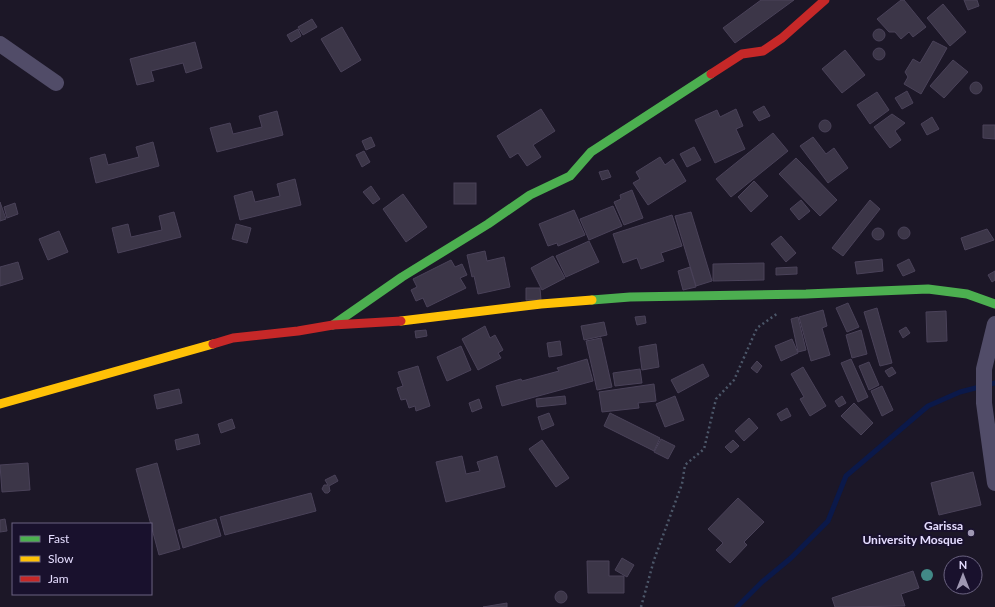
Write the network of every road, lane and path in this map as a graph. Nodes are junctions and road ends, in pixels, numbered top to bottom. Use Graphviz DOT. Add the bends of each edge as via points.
graph roads {
  1 [pos="825,0"];
  2 [pos="0,44"];
  3 [pos="56,83"];
  4 [pos="783,294"];
  5 [pos="995,304"];
  6 [pos="995,324"];
  7 [pos="333,325"];
  8 [pos="0,404"];
  9 [pos="995,483"];
  10 [pos="641,607"];
  1 -- 7 [label="street" via="782,38 763,51 742,54 718,69 591,152 570,176 530,194"];
  2 -- 3 [label="street"];
  4 -- 5 [label="street" via="928,289 967,294"];
  4 -- 7 [label="street" via="623,298 541,304 416,320"];
  4 -- 10 [label="path" via="779,312 757,328 734,380 716,399 704,449 685,465 682,484 654,560"];
  6 -- 9 [label="street" via="984,369 984,404"];
  7 -- 8 [label="street" via="233,338"];
}
